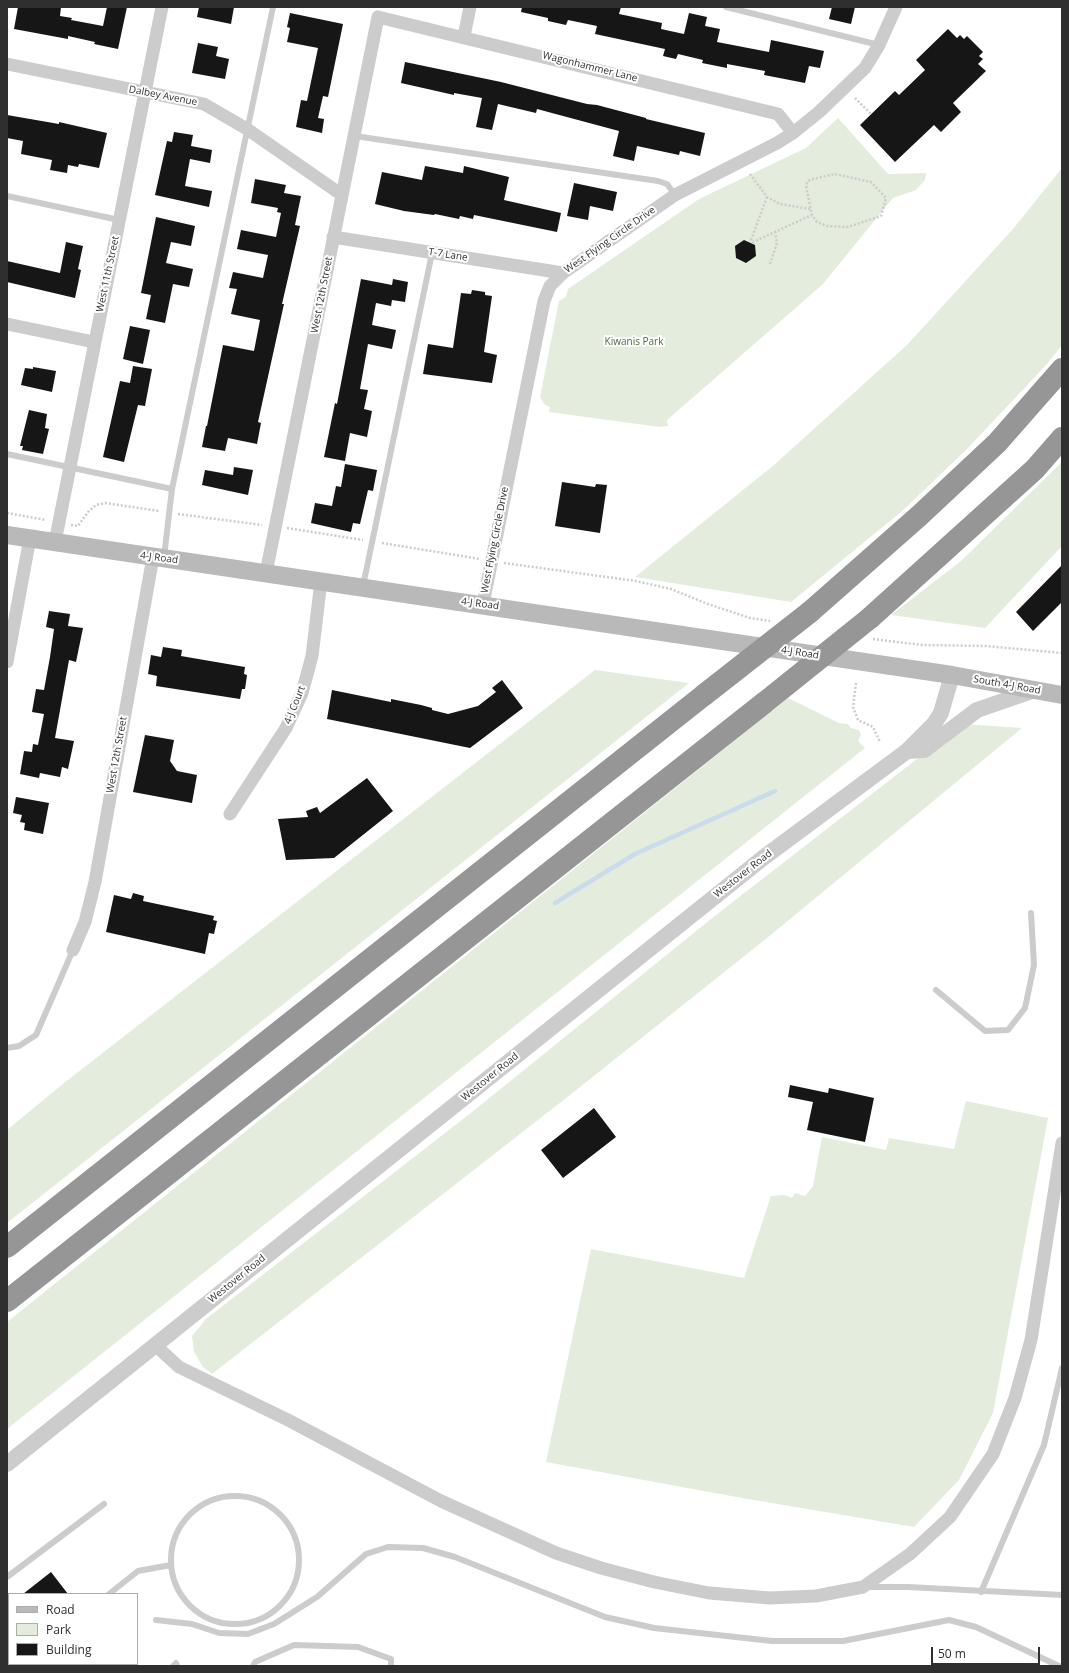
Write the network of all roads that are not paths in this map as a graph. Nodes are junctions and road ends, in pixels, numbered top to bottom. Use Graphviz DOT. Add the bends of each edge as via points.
graph roads {
  1 [pos="162,7"];
  2 [pos="273,7"];
  3 [pos="470,7"];
  4 [pos="726,7"];
  5 [pos="896,7"];
  6 [pos="376,12"];
  7 [pos="464,36"];
  8 [pos="879,45"];
  9 [pos="7,64"];
  10 [pos="145,92"];
  11 [pos="247,129"];
  12 [pos="793,133"];
  13 [pos="355,136"];
  14 [pos="342,195"];
  15 [pos="675,195"];
  16 [pos="7,196"];
  17 [pos="119,220"];
  18 [pos="334,237"];
  19 [pos="432,252"];
  20 [pos="563,273"];
  21 [pos="7,324"];
  22 [pos="94,342"];
  23 [pos="1062,369"];
  24 [pos="1062,438"];
  25 [pos="7,454"];
  26 [pos="70,466"];
  27 [pos="172,488"];
  28 [pos="7,535"];
  29 [pos="30,538"];
  30 [pos="55,542"];
  31 [pos="159,558"];
  32 [pos="266,573"];
  33 [pos="321,582"];
  34 [pos="363,588"];
  35 [pos="483,604"];
  36 [pos="7,662"];
  37 [pos="952,675"];
  38 [pos="1035,690"];
  39 [pos="1062,694"];
  40 [pos="907,751"];
  41 [pos="230,814"];
  42 [pos="1031,913"];
  43 [pos="73,950"];
  44 [pos="936,990"];
  45 [pos="7,1048"];
  46 [pos="1062,1143"];
  47 [pos="7,1247"];
  48 [pos="7,1301"];
  49 [pos="155,1345"];
  50 [pos="1062,1368"];
  51 [pos="1061,1384"];
  52 [pos="7,1464"];
  53 [pos="104,1504"];
  54 [pos="171,1565"];
  55 [pos="7,1577"];
  56 [pos="863,1587"];
  57 [pos="981,1592"];
  58 [pos="110,1593"];
  59 [pos="1062,1595"];
  60 [pos="156,1620"];
  61 [pos="173,1666"];
  62 [pos="177,1666"];
  63 [pos="253,1666"];
  64 [pos="391,1666"];
  65 [pos="1059,1666"];
  1 -- 10 [label="street, West 11th Street"];
  2 -- 11 [label="lane"];
  3 -- 7 [label="street"];
  4 -- 8 [label="lane"];
  5 -- 8 [label="street, West Flying Circle Drive"];
  6 -- 7 [label="street, Wagonhammer Lane"];
  6 -- 13 [label="street, West 12th Street"];
  7 -- 12 [label="street, Wagonhammer Lane" via="778,114"];
  8 -- 12 [label="street, West Flying Circle Drive" via="866,68 820,112"];
  9 -- 10 [label="street, Dalbey Avenue"];
  10 -- 11 [label="street, Dalbey Avenue" via="204,104"];
  10 -- 17 [label="street, West 11th Street"];
  11 -- 14 [label="street, Dalbey Avenue"];
  11 -- 27 [label="lane"];
  12 -- 15 [label="street, West Flying Circle Drive"];
  13 -- 14 [label="street, West 12th Street"];
  13 -- 15 [label="lane" via="658,181 667,184"];
  14 -- 18 [label="street, West 12th Street"];
  15 -- 20 [label="street, West Flying Circle Drive"];
  16 -- 17 [label="lane"];
  17 -- 22 [label="street, West 11th Street"];
  18 -- 19 [label="street, T-7 Lane"];
  18 -- 32 [label="street, West 12th Street"];
  19 -- 20 [label="street, T-7 Lane"];
  19 -- 34 [label="lane"];
  20 -- 35 [label="street, West Flying Circle Drive" via="550,286 544,301"];
  21 -- 22 [label="street"];
  22 -- 26 [label="street, West 11th Street"];
  23 -- 47 [label="highway, bridge" via="997,443 810,612"];
  24 -- 48 [label="highway, bridge" via="1035,469 870,618"];
  25 -- 26 [label="lane"];
  26 -- 27 [label="lane"];
  26 -- 30 [label="street, West 11th Street"];
  27 -- 31 [label="lane"];
  28 -- 29 [label="main road, 4-J Road"];
  29 -- 30 [label="main road, 4-J Road"];
  29 -- 36 [label="street"];
  30 -- 31 [label="main road, 4-J Road"];
  31 -- 32 [label="main road, 4-J Road"];
  31 -- 43 [label="street, West 12th Street" via="94,882 85,922"];
  32 -- 33 [label="main road, 4-J Road"];
  33 -- 34 [label="main road, 4-J Road"];
  33 -- 41 [label="street, 4-J Court" via="312,656 302,693 286,728"];
  34 -- 35 [label="main road, 4-J Road"];
  35 -- 37 [label="main road, 4-J Road"];
  37 -- 38 [label="main road, South 4-J Road"];
  37 -- 40 [label="street, Westover Road" via="934,724"];
  38 -- 39 [label="main road, South 4-J Road"];
  38 -- 40 [label="street" via="977,710 924,750"];
  40 -- 49 [label="street, Westover Road" via="763,858"];
  42 -- 44 [label="lane" via="1034,965 1025,1008 1008,1030 985,1031"];
  43 -- 45 [label="lane" via="36,1035 19,1046"];
  46 -- 56 [label="street" via="1031,1340 1015,1398 993,1454 950,1517 910,1554"];
  49 -- 52 [label="street, Westover Road"];
  49 -- 56 [label="street" via="178,1367 288,1420 441,1501 556,1552 593,1565 654,1582 709,1593 770,1598 816,1596"];
  50 -- 51 [label="lane"];
  51 -- 57 [label="lane" via="1044,1445"];
  53 -- 55 [label="lane"];
  54 -- 54 [label="lane" via="172,1544 181,1525 195,1509 213,1499 234,1495 254,1498 273,1507 288,1522 297,1541 300,1562 295,1583 284,1602 267,1616 247,1623 225,1624 205,1617 188,1604 176,1586"];
  54 -- 58 [label="lane" via="138,1571"];
  56 -- 57 [label="lane"];
  57 -- 59 [label="lane"];
  60 -- 65 [label="lane" via="192,1624 219,1633 248,1634 274,1624 317,1596 366,1554 388,1547 423,1548 456,1557 605,1617 654,1628 772,1641 843,1641 949,1620 976,1627"];
  61 -- 62 [label="lane" via="176,1663"];
  63 -- 64 [label="lane" via="255,1662 294,1644 358,1647 391,1659"];
}
